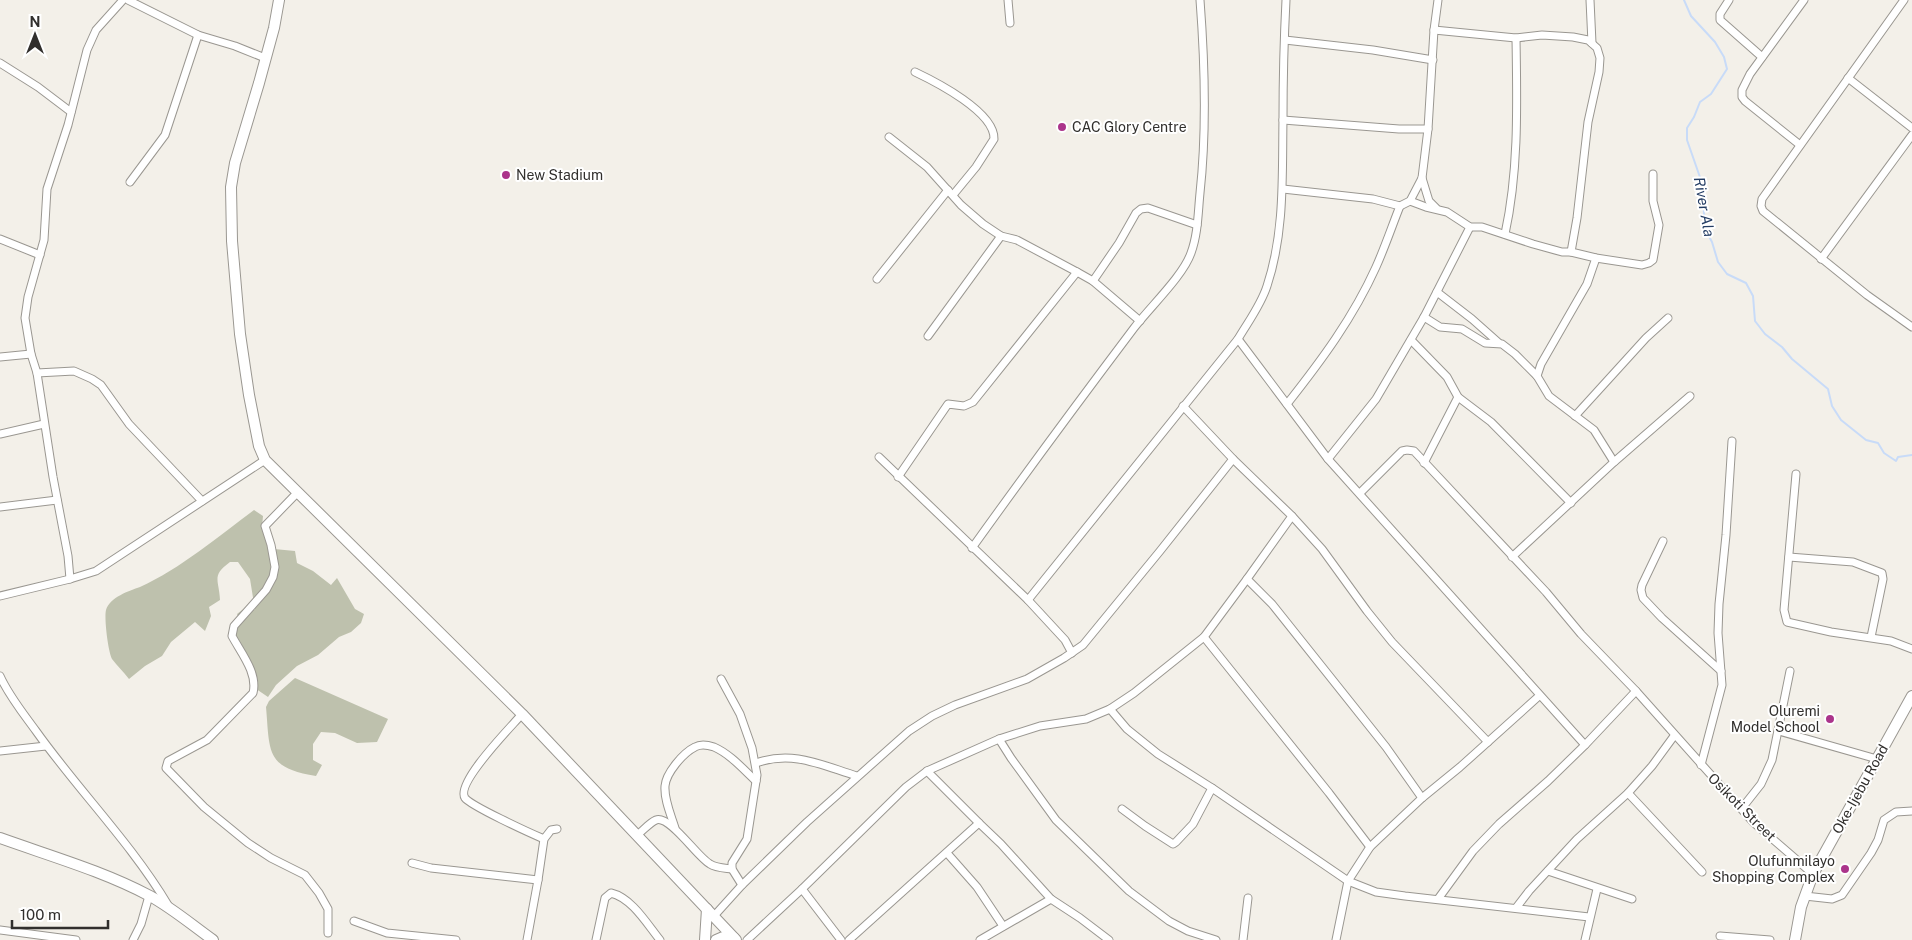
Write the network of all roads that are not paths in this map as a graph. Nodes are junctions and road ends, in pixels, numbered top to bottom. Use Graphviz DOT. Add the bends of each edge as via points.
graph roads {
  1 [pos="123,0"];
  2 [pos="128,0"];
  3 [pos="279,0"];
  4 [pos="1008,0"];
  5 [pos="1200,0"];
  6 [pos="1286,0"];
  7 [pos="1438,0"];
  8 [pos="1590,0"];
  9 [pos="1729,0"];
  10 [pos="1804,0"];
  11 [pos="1904,0"];
  12 [pos="1010,23"];
  13 [pos="1434,30"];
  14 [pos="198,35"];
  15 [pos="1516,38"];
  16 [pos="1285,40"];
  17 [pos="1592,43"];
  18 [pos="1762,57"];
  19 [pos="265,58"];
  20 [pos="1433,60"];
  21 [pos="0,63"];
  22 [pos="915,72"];
  23 [pos="1848,78"];
  24 [pos="71,112"];
  25 [pos="1283,120"];
  26 [pos="1912,128"];
  27 [pos="1428,129"];
  28 [pos="1912,135"];
  29 [pos="889,137"];
  30 [pos="1800,145"];
  31 [pos="1654,174"];
  32 [pos="1422,178"];
  33 [pos="130,182"];
  34 [pos="1283,189"];
  35 [pos="950,192"];
  36 [pos="1410,201"];
  37 [pos="1400,206"];
  38 [pos="1437,209"];
  39 [pos="1197,225"];
  40 [pos="1470,226"];
  41 [pos="1505,234"];
  42 [pos="1001,236"];
  43 [pos="0,239"];
  44 [pos="1571,252"];
  45 [pos="40,255"];
  46 [pos="1596,258"];
  47 [pos="1821,259"];
  48 [pos="1077,272"];
  49 [pos="877,279"];
  50 [pos="1093,282"];
  51 [pos="1437,292"];
  52 [pos="1424,316"];
  53 [pos="1668,318"];
  54 [pos="1140,321"];
  55 [pos="1912,327"];
  56 [pos="928,336"];
  57 [pos="1238,339"];
  58 [pos="1411,340"];
  59 [pos="1499,343"];
  60 [pos="30,354"];
  61 [pos="0,357"];
  62 [pos="37,373"];
  63 [pos="1537,376"];
  64 [pos="1690,396"];
  65 [pos="1458,397"];
  66 [pos="1287,404"];
  67 [pos="1183,406"];
  68 [pos="1575,416"];
  69 [pos="44,424"];
  70 [pos="0,434"];
  71 [pos="1732,441"];
  72 [pos="879,457"];
  73 [pos="1233,459"];
  74 [pos="1328,459"];
  75 [pos="265,460"];
  76 [pos="1614,462"];
  77 [pos="1424,464"];
  78 [pos="1796,474"];
  79 [pos="898,476"];
  80 [pos="297,493"];
  81 [pos="1360,493"];
  82 [pos="57,500"];
  83 [pos="202,501"];
  84 [pos="1571,503"];
  85 [pos="0,507"];
  86 [pos="1292,516"];
  87 [pos="1664,541"];
  88 [pos="972,548"];
  89 [pos="1512,556"];
  90 [pos="1790,558"];
  91 [pos="70,579"];
  92 [pos="1247,579"];
  93 [pos="0,596"];
  94 [pos="1028,600"];
  95 [pos="1204,637"];
  96 [pos="1871,637"];
  97 [pos="1912,649"];
  98 [pos="1072,653"];
  99 [pos="1721,671"];
  100 [pos="1790,671"];
  101 [pos="0,676"];
  102 [pos="721,679"];
  103 [pos="1636,691"];
  104 [pos="1539,696"];
  105 [pos="1912,696"];
  106 [pos="1110,709"];
  107 [pos="522,714"];
  108 [pos="1779,731"];
  109 [pos="1674,736"];
  110 [pos="999,739"];
  111 [pos="1488,742"];
  112 [pos="1585,745"];
  113 [pos="46,746"];
  114 [pos="0,751"];
  115 [pos="1877,758"];
  116 [pos="756,763"];
  117 [pos="1701,765"];
  118 [pos="927,771"];
  119 [pos="857,776"];
  120 [pos="756,781"];
  121 [pos="1212,788"];
  122 [pos="1628,793"];
  123 [pos="1422,798"];
  124 [pos="1742,808"];
  125 [pos="1122,809"];
  126 [pos="1912,811"];
  127 [pos="979,823"];
  128 [pos="675,828"];
  129 [pos="557,829"];
  130 [pos="637,835"];
  131 [pos="0,838"];
  132 [pos="544,839"];
  133 [pos="1370,847"];
  134 [pos="947,853"];
  135 [pos="412,863"];
  136 [pos="732,869"];
  137 [pos="1548,871"];
  138 [pos="1702,872"];
  139 [pos="1813,874"];
  140 [pos="538,880"];
  141 [pos="1348,881"];
  142 [pos="742,885"];
  143 [pos="1597,889"];
  144 [pos="802,890"];
  145 [pos="149,896"];
  146 [pos="1805,896"];
  147 [pos="1248,898"];
  148 [pos="1051,899"];
  149 [pos="1438,899"];
  150 [pos="1632,899"];
  151 [pos="170,908"];
  152 [pos="1516,908"];
  153 [pos="711,912"];
  154 [pos="1590,917"];
  155 [pos="354,921"];
  156 [pos="1003,926"];
  157 [pos="0,930"];
  158 [pos="328,933"];
  159 [pos="1720,936"];
  160 [pos="735,939"];
  161 [pos="76,940"];
  162 [pos="133,940"];
  163 [pos="213,940"];
  164 [pos="456,940"];
  165 [pos="527,940"];
  166 [pos="596,940"];
  167 [pos="660,940"];
  168 [pos="705,940"];
  169 [pos="716,940"];
  170 [pos="747,940"];
  171 [pos="840,940"];
  172 [pos="849,940"];
  173 [pos="980,940"];
  174 [pos="1108,940"];
  175 [pos="1216,940"];
  176 [pos="1243,940"];
  177 [pos="1336,940"];
  178 [pos="1585,940"];
  179 [pos="1770,940"];
  180 [pos="1795,940"];
  1 -- 24 [label="street" via="92,38"];
  2 -- 14 [label="street"];
  3 -- 19 [label="main road"];
  4 -- 12 [label="street"];
  5 -- 39 [label="street" via="1205,122"];
  6 -- 16 [label="street"];
  7 -- 13 [label="street"];
  8 -- 17 [label="street"];
  9 -- 18 [label="street" via="1720,20"];
  10 -- 18 [label="street"];
  11 -- 23 [label="street"];
  13 -- 15 [label="street"];
  13 -- 20 [label="street"];
  14 -- 19 [label="street"];
  14 -- 33 [label="street" via="164,135"];
  15 -- 17 [label="street" via="1542,35 1573,37"];
  15 -- 41 [label="street" via="1515,163"];
  16 -- 20 [label="street"];
  16 -- 25 [label="street"];
  17 -- 44 [label="street" via="1598,48 1600,58"];
  18 -- 30 [label="street" via="1750,74 1742,96"];
  19 -- 75 [label="main road" via="231,187 240,334 259,446"];
  20 -- 27 [label="street"];
  21 -- 24 [label="street"];
  22 -- 35 [label="street" via="970,105 985,118 994,135 976,167"];
  23 -- 26 [label="street"];
  23 -- 30 [label="street"];
  24 -- 45 [label="street" via="47,188"];
  25 -- 27 [label="street"];
  25 -- 34 [label="street"];
  27 -- 32 [label="street"];
  28 -- 47 [label="street"];
  29 -- 35 [label="street" via="927,167"];
  30 -- 47 [label="street" via="1762,199 1761,206"];
  31 -- 46 [label="street" via="1653,201 1659,225 1652,260 1642,265"];
  32 -- 36 [label="street"];
  32 -- 38 [label="street" via="1429,201"];
  34 -- 37 [label="street" via="1373,199"];
  34 -- 57 [label="street" via="1267,288"];
  35 -- 42 [label="street" via="972,216"];
  35 -- 49 [label="street"];
  36 -- 37 [label="street"];
  36 -- 38 [label="street"];
  37 -- 66 [label="street" via="1376,267 1353,312 1327,353"];
  38 -- 40 [label="street"];
  39 -- 50 [label="street" via="1148,208 1141,209"];
  39 -- 54 [label="street" via="1186,265"];
  40 -- 41 [label="street" via="1482,226"];
  40 -- 51 [label="street"];
  41 -- 44 [label="street" via="1542,247"];
  42 -- 48 [label="street" via="1017,240"];
  42 -- 56 [label="street"];
  43 -- 45 [label="street"];
  44 -- 46 [label="street"];
  45 -- 60 [label="street" via="25,318"];
  46 -- 63 [label="street" via="1587,284"];
  47 -- 55 [label="street"];
  48 -- 50 [label="street"];
  48 -- 79 [label="street" via="973,402 964,406 948,404"];
  50 -- 54 [label="street"];
  51 -- 52 [label="street"];
  51 -- 59 [label="street"];
  52 -- 58 [label="street"];
  52 -- 59 [label="street" via="1440,327 1462,329 1485,343"];
  53 -- 68 [label="street"];
  54 -- 88 [label="street"];
  57 -- 66 [label="street"];
  57 -- 67 [label="street"];
  58 -- 65 [label="street" via="1447,378"];
  58 -- 74 [label="street" via="1368,412"];
  59 -- 63 [label="street"];
  60 -- 61 [label="street"];
  60 -- 62 [label="street"];
  62 -- 69 [label="street"];
  62 -- 83 [label="street" via="74,371 92,378 129,424"];
  63 -- 68 [label="street" via="1549,396"];
  64 -- 76 [label="street"];
  65 -- 77 [label="street"];
  65 -- 84 [label="street" via="1492,422"];
  66 -- 74 [label="street"];
  67 -- 73 [label="street"];
  67 -- 94 [label="street"];
  68 -- 76 [label="street" via="1594,430"];
  69 -- 70 [label="street"];
  69 -- 82 [label="street"];
  71 -- 99 [label="street" via="1719,604"];
  72 -- 79 [label="street"];
  73 -- 86 [label="street"];
  73 -- 98 [label="street" via="1083,645"];
  74 -- 81 [label="street"];
  75 -- 80 [label="main road"];
  75 -- 83 [label="street"];
  76 -- 84 [label="street"];
  77 -- 81 [label="street, Osikoti Street" via="1414,451 1402,451"];
  77 -- 89 [label="street, Osikoti Street"];
  78 -- 90 [label="street"];
  79 -- 88 [label="street"];
  80 -- 107 [label="main road"];
  80 -- 158 [label="street" via="266,526 275,567 273,577 232,631 253,674 253,693 206,740 168,761 166,768 204,807 248,843 305,875 328,909"];
  81 -- 104 [label="street"];
  82 -- 85 [label="street"];
  82 -- 91 [label="street"];
  83 -- 91 [label="street" via="96,571"];
  84 -- 89 [label="street"];
  86 -- 92 [label="street"];
  86 -- 111 [label="street" via="1322,549 1392,642"];
  87 -- 99 [label="street" via="1642,585 1643,598"];
  88 -- 94 [label="street"];
  89 -- 103 [label="street, Osikoti Street"];
  90 -- 96 [label="street" via="1784,610 1787,622"];
  90 -- 96 [label="street" via="1853,562 1882,573"];
  91 -- 93 [label="street"];
  92 -- 95 [label="street"];
  92 -- 123 [label="street" via="1272,604 1386,747"];
  94 -- 98 [label="street" via="1065,640"];
  95 -- 106 [label="street"];
  95 -- 133 [label="street"];
  96 -- 97 [label="street"];
  98 -- 119 [label="street" via="1027,679 932,716"];
  99 -- 117 [label="street" via="1720,696"];
  100 -- 108 [label="street"];
  101 -- 113 [label="street"];
  102 -- 116 [label="street" via="740,714"];
  103 -- 109 [label="street, Osikoti Street"];
  103 -- 112 [label="street"];
  104 -- 111 [label="street"];
  104 -- 112 [label="street"];
  105 -- 115 [label="main road, Oke-Ijebu Road"];
  106 -- 110 [label="street" via="1076,722 1040,726"];
  106 -- 121 [label="street" via="1126,729"];
  107 -- 130 [label="main road"];
  107 -- 132 [label="street" via="475,769 464,796 466,800"];
  108 -- 115 [label="street"];
  108 -- 124 [label="street" via="1767,773"];
  109 -- 117 [label="street, Osikoti Street"];
  109 -- 122 [label="street"];
  110 -- 118 [label="street"];
  110 -- 175 [label="street" via="1056,820 1129,891 1169,921"];
  111 -- 123 [label="street"];
  112 -- 149 [label="street" via="1499,824"];
  113 -- 114 [label="street"];
  113 -- 151 [label="street" via="154,880"];
  115 -- 139 [label="main road, Oke-Ijebu Road"];
  116 -- 119 [label="street" via="795,757"];
  116 -- 120 [label="street"];
  117 -- 124 [label="street, Osikoti Street"];
  118 -- 127 [label="street"];
  118 -- 144 [label="street"];
  119 -- 142 [label="street"];
  120 -- 128 [label="street" via="731,757 715,747 695,747 670,771 665,784"];
  120 -- 136 [label="street" via="747,839 735,857"];
  121 -- 125 [label="street" via="1193,824 1173,844"];
  121 -- 141 [label="street"];
  122 -- 137 [label="street" via="1577,839"];
  122 -- 138 [label="street"];
  123 -- 133 [label="street"];
  124 -- 139 [label="street, Osikoti Street" via="1757,826"];
  126 -- 146 [label="street" via="1896,812 1884,820 1871,853 1842,895 1832,899"];
  127 -- 134 [label="street"];
  127 -- 148 [label="street"];
  128 -- 130 [label="street" via="656,820"];
  128 -- 136 [label="street" via="704,860 717,867"];
  129 -- 132 [label="street" via="550,830"];
  130 -- 153 [label="main road"];
  131 -- 145 [label="main road"];
  132 -- 140 [label="street"];
  133 -- 141 [label="street"];
  134 -- 156 [label="street" via="977,887"];
  134 -- 172 [label="street"];
  135 -- 140 [label="street"];
  136 -- 142 [label="street"];
  137 -- 143 [label="street"];
  137 -- 152 [label="street"];
  139 -- 146 [label="main road, Oke-Ijebu Road"];
  140 -- 165 [label="street"];
  141 -- 149 [label="street" via="1376,892"];
  141 -- 177 [label="street"];
  142 -- 153 [label="street"];
  143 -- 150 [label="street"];
  143 -- 154 [label="street"];
  144 -- 170 [label="street"];
  144 -- 171 [label="street"];
  145 -- 151 [label="main road"];
  145 -- 162 [label="street" via="142,924"];
  146 -- 180 [label="main road, Oke-Ijebu Road"];
  147 -- 176 [label="street"];
  148 -- 156 [label="street"];
  148 -- 174 [label="street"];
  149 -- 152 [label="street"];
  151 -- 163 [label="main road"];
  152 -- 154 [label="street"];
  153 -- 160 [label="main road"];
  153 -- 168 [label="main road"];
  154 -- 178 [label="street"];
  155 -- 164 [label="street" via="387,933"];
  156 -- 173 [label="street"];
  157 -- 161 [label="street"];
  159 -- 179 [label="street"];
  160 -- 169 [label="main road" via="723,937"];
  166 -- 167 [label="street" via="605,898 611,893 628,902"];
}
